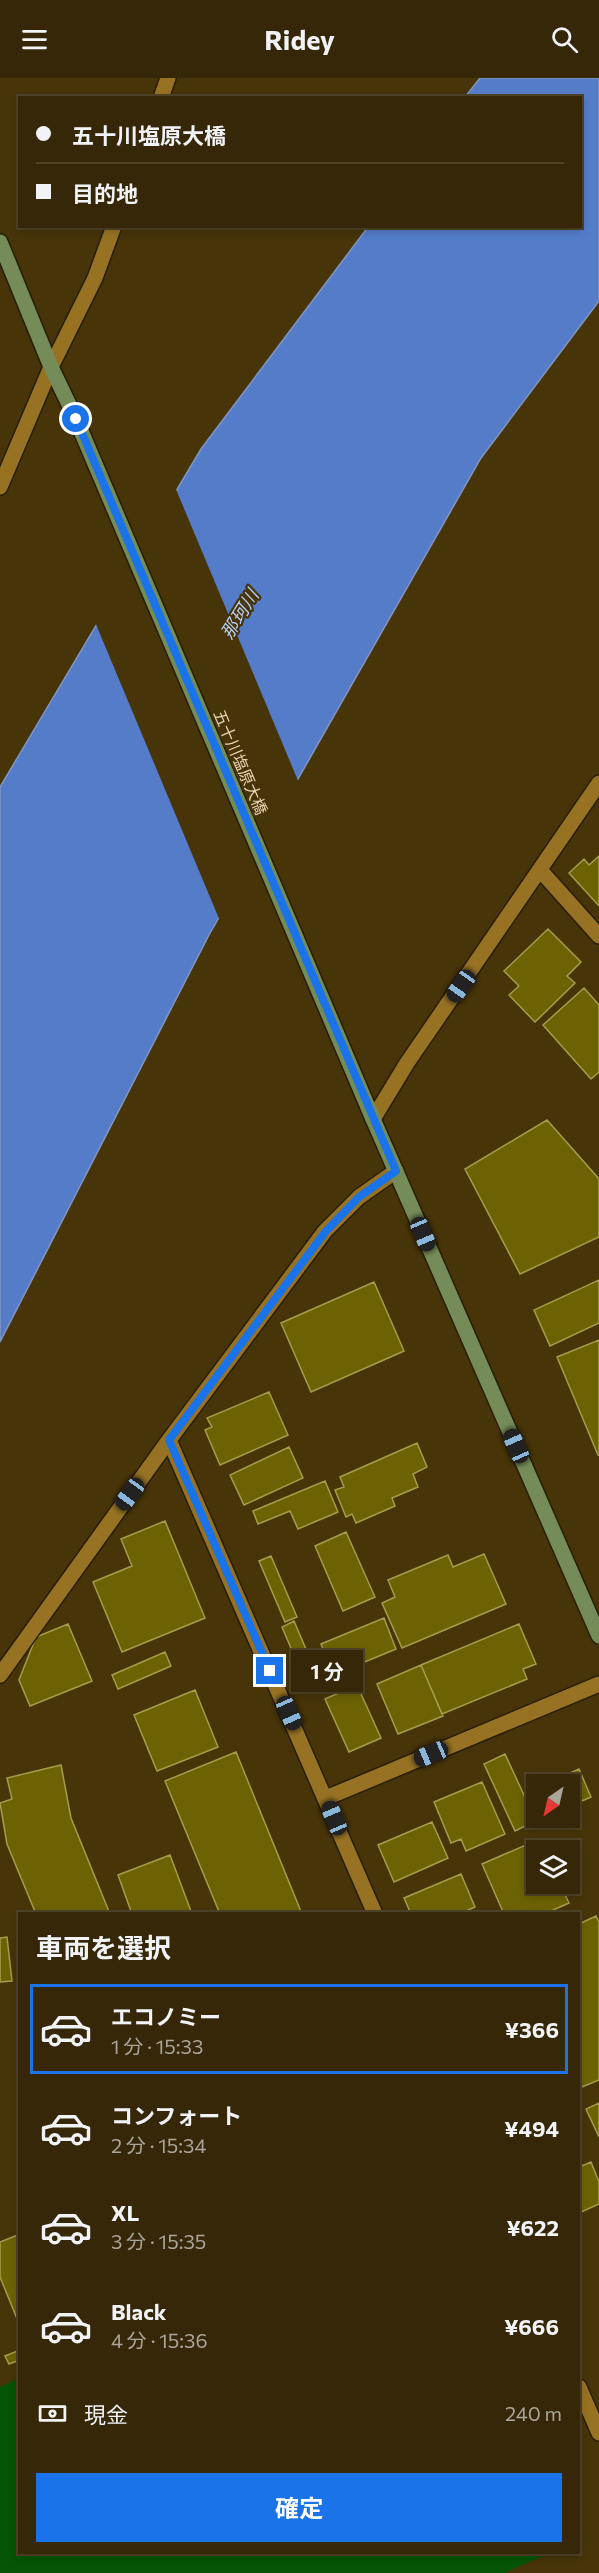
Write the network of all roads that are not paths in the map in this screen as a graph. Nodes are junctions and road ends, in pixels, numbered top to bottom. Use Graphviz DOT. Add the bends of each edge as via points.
graph roads {
  1 [pos="168,78"];
  2 [pos="162,96"];
  3 [pos="113,228"];
  4 [pos="0,242"];
  5 [pos="51,367"];
  6 [pos="0,487"];
  7 [pos="599,783"];
  8 [pos="541,871"];
  9 [pos="599,936"];
  10 [pos="373,1119"];
  11 [pos="396,1171"];
  12 [pos="169,1440"];
  13 [pos="599,1636"];
  14 [pos="0,1675"];
  15 [pos="599,1684"];
  16 [pos="326,1798"];
  17 [pos="374,1912"];
  18 [pos="580,2389"];
  19 [pos="599,2433"];
  1 -- 2 [label="street"];
  3 -- 5 [label="street" via="95,279"];
  4 -- 5 [label="street, 五十川塩原大橋"];
  5 -- 6 [label="street"];
  5 -- 10 [label="street, 五十川塩原大橋"];
  7 -- 8 [label="street"];
  8 -- 9 [label="street"];
  8 -- 10 [label="street" via="407,1063"];
  10 -- 11 [label="street, 五十川塩原大橋"];
  11 -- 12 [label="street" via="359,1197 326,1231"];
  11 -- 13 [label="street, 五十川塩原大橋"];
  12 -- 14 [label="street"];
  12 -- 16 [label="street"];
  15 -- 16 [label="street"];
  16 -- 17 [label="street"];
  18 -- 19 [label="street"];
}
